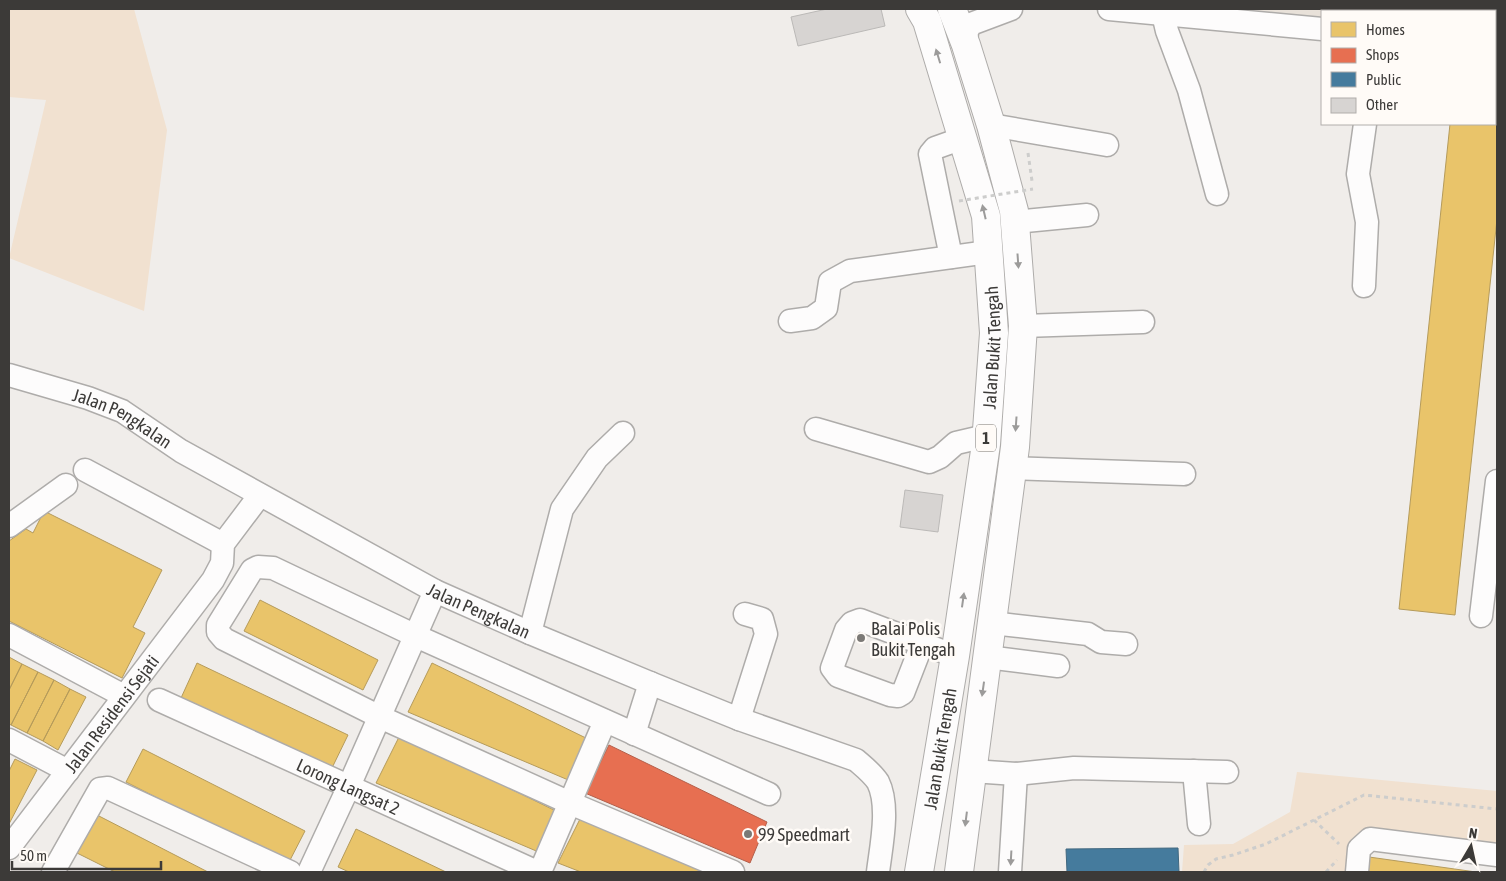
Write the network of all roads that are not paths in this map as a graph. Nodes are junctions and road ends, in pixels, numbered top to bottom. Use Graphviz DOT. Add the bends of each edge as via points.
graph roads {
  1 [pos="920,9"];
  2 [pos="952,9"];
  3 [pos="1011,9"];
  4 [pos="1109,9"];
  5 [pos="1167,12"];
  6 [pos="1321,29"];
  7 [pos="966,45"];
  8 [pos="991,125"];
  9 [pos="1365,125"];
  10 [pos="963,138"];
  11 [pos="1107,144"];
  12 [pos="1217,194"];
  13 [pos="1086,215"];
  14 [pos="1015,222"];
  15 [pos="988,252"];
  16 [pos="951,257"];
  17 [pos="1364,286"];
  18 [pos="790,320"];
  19 [pos="1143,322"];
  20 [pos="1023,326"];
  21 [pos="9,376"];
  22 [pos="816,429"];
  23 [pos="623,433"];
  24 [pos="986,436"];
  25 [pos="1012,468"];
  26 [pos="86,470"];
  27 [pos="1184,474"];
  28 [pos="1497,481"];
  29 [pos="66,485"];
  30 [pos="260,495"];
  31 [pos="9,526"];
  32 [pos="223,544"];
  33 [pos="435,590"];
  34 [pos="745,614"];
  35 [pos="1481,616"];
  36 [pos="992,622"];
  37 [pos="530,633"];
  38 [pos="9,636"];
  39 [pos="416,636"];
  40 [pos="922,644"];
  41 [pos="1126,644"];
  42 [pos="955,656"];
  43 [pos="987,657"];
  44 [pos="1058,666"];
  45 [pos="650,683"];
  46 [pos="124,696"];
  47 [pos="159,700"];
  48 [pos="380,717"];
  49 [pos="739,719"];
  50 [pos="605,721"];
  51 [pos="634,734"];
  52 [pos="9,740"];
  53 [pos="68,770"];
  54 [pos="972,771"];
  55 [pos="1194,771"];
  56 [pos="1227,772"];
  57 [pos="1016,774"];
  58 [pos="349,786"];
  59 [pos="770,794"];
  60 [pos="570,803"];
  61 [pos="1198,824"];
  62 [pos="9,848"];
  63 [pos="1497,855"];
  64 [pos="58,871"];
  65 [pos="290,872"];
  66 [pos="309,872"];
  67 [pos="539,872"];
  68 [pos="733,872"];
  69 [pos="878,872"];
  70 [pos="919,872"];
  71 [pos="959,872"];
  72 [pos="1010,872"];
  73 [pos="1357,872"];
  10 -- 1 [label="highway, Jalan Bukit Tengah / 1, one-way" via="927,21"];
  2 -- 7 [label="highway, Jalan Bukit Tengah / 1"];
  3 -- 7 [label="street" via="971,24"];
  4 -- 5 [label="street"];
  5 -- 6 [label="street"];
  5 -- 12 [label="street" via="1167,31 1189,90"];
  7 -- 8 [label="highway, Jalan Bukit Tengah / 1"];
  8 -- 11 [label="street"];
  8 -- 14 [label="highway, Jalan Bukit Tengah / 1"];
  9 -- 17 [label="street" via="1358,174 1367,222"];
  15 -- 10 [label="highway, Jalan Bukit Tengah / 1, one-way" via="986,216"];
  10 -- 16 [label="street" via="935,148 930,154"];
  13 -- 14 [label="street"];
  14 -- 20 [label="highway, Jalan Bukit Tengah / 1, one-way"];
  15 -- 16 [label="street"];
  15 -- 24 [label="highway, Jalan Bukit Tengah / 1" via="994,333"];
  16 -- 18 [label="street" via="850,271 830,282 826,308 812,318"];
  19 -- 20 [label="street"];
  20 -- 25 [label="highway, Jalan Bukit Tengah / 1, one-way"];
  21 -- 30 [label="street, Jalan Pengkalan" via="122,411 181,451"];
  22 -- 24 [label="street" via="929,462 940,458 956,444"];
  23 -- 37 [label="street" via="597,458 562,509"];
  42 -- 24 [label="highway, Jalan Bukit Tengah / 1, one-way"];
  25 -- 27 [label="street"];
  25 -- 36 [label="highway, Jalan Bukit Tengah / 1"];
  26 -- 32 [label="street"];
  28 -- 35 [label="street"];
  29 -- 31 [label="street"];
  30 -- 32 [label="street"];
  30 -- 33 [label="street, Jalan Pengkalan"];
  32 -- 46 [label="street, Jalan Residensi Sejati" via="222,563 213,580"];
  33 -- 37 [label="street, Jalan Pengkalan"];
  33 -- 39 [label="street"];
  34 -- 49 [label="street" via="762,619 766,634"];
  36 -- 41 [label="street" via="1088,634 1101,642"];
  36 -- 43 [label="highway, Jalan Bukit Tengah / 1"];
  37 -- 45 [label="street, Jalan Pengkalan"];
  38 -- 46 [label="street"];
  39 -- 48 [label="street"];
  39 -- 48 [label="street" via="273,568 258,567 252,570 218,625 218,632 224,639"];
  39 -- 50 [label="street"];
  40 -- 42 [label="street"];
  42 -- 70 [label="highway, Jalan Bukit Tengah / 1"];
  43 -- 44 [label="street"];
  43 -- 54 [label="highway, Jalan Bukit Tengah / 1, one-way"];
  45 -- 49 [label="street, Jalan Pengkalan"];
  45 -- 51 [label="street"];
  46 -- 53 [label="street, Jalan Residensi Sejati"];
  47 -- 58 [label="street, Lorong Langsat 2"];
  48 -- 58 [label="street"];
  48 -- 60 [label="street"];
  49 -- 69 [label="street, Jalan Pengkalan" via="856,760 869,770 883,798"];
  50 -- 51 [label="street"];
  50 -- 60 [label="street"];
  51 -- 59 [label="street"];
  52 -- 53 [label="street"];
  53 -- 62 [label="street, Jalan Residensi Sejati"];
  54 -- 57 [label="street"];
  54 -- 71 [label="highway, Jalan Bukit Tengah / 1, one-way"];
  55 -- 56 [label="street"];
  55 -- 57 [label="street" via="1074,768"];
  55 -- 61 [label="street"];
  57 -- 72 [label="street, one-way"];
  58 -- 66 [label="street"];
  58 -- 67 [label="street, Lorong Langsat 2"];
  60 -- 67 [label="street"];
  60 -- 68 [label="street"];
  63 -- 73 [label="street" via="1370,839 1360,848"];
  64 -- 65 [label="street" via="100,789 104,787"];
}
